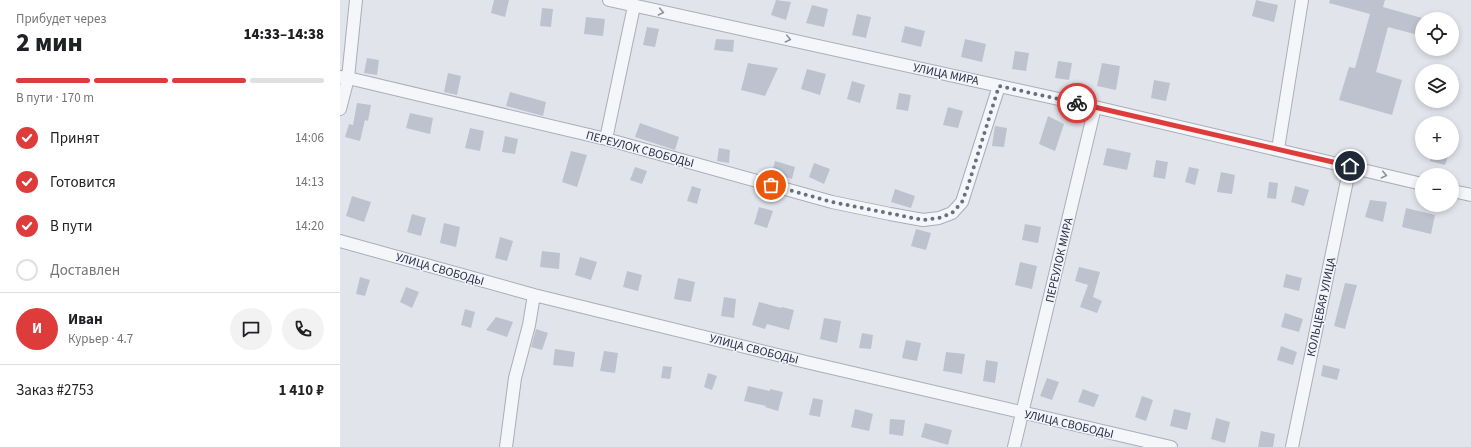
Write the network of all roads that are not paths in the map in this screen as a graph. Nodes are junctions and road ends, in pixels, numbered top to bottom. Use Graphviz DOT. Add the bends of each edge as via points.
graph roads {
  1 [pos="356,0"];
  2 [pos="609,0"];
  3 [pos="1302,0"];
  4 [pos="634,6"];
  5 [pos="344,77"];
  6 [pos="999,86"];
  7 [pos="1095,107"];
  8 [pos="340,109"];
  9 [pos="606,138"];
  10 [pos="1278,149"];
  11 [pos="1350,166"];
  12 [pos="1415,182"];
  13 [pos="1459,192"];
  14 [pos="1471,195"];
  15 [pos="340,241"];
  16 [pos="534,295"];
  17 [pos="1023,413"];
  18 [pos="506,447"];
  19 [pos="1014,447"];
  20 [pos="1171,447"];
  21 [pos="1292,447"];
  1 -- 5 [label="street"];
  2 -- 4 [label="street, УЛИЦА МИРА"];
  3 -- 10 [label="street"];
  4 -- 6 [label="street, УЛИЦА МИРА, one-way"];
  4 -- 9 [label="street"];
  5 -- 8 [label="street"];
  5 -- 9 [label="street, ПЕРЕУЛОК СВОБОДЫ"];
  6 -- 7 [label="street, УЛИЦА МИРА"];
  6 -- 9 [label="street, ПЕРЕУЛОК СВОБОДЫ" via="962,202 952,213 939,218 923,220 832,202"];
  7 -- 10 [label="street, УЛИЦА МИРА"];
  7 -- 17 [label="street, ПЕРЕУЛОК МИРА"];
  10 -- 11 [label="street, УЛИЦА МИРА"];
  11 -- 12 [label="street, УЛИЦА МИРА, one-way"];
  11 -- 21 [label="street, КОЛЬЦЕВАЯ УЛИЦА"];
  13 -- 14 [label="street"];
  15 -- 16 [label="street, УЛИЦА СВОБОДЫ"];
  16 -- 17 [label="street, УЛИЦА СВОБОДЫ"];
  16 -- 18 [label="street" via="515,378"];
  17 -- 19 [label="street, ПЕРЕУЛОК МИРА"];
  17 -- 20 [label="street, УЛИЦА СВОБОДЫ"];
}
